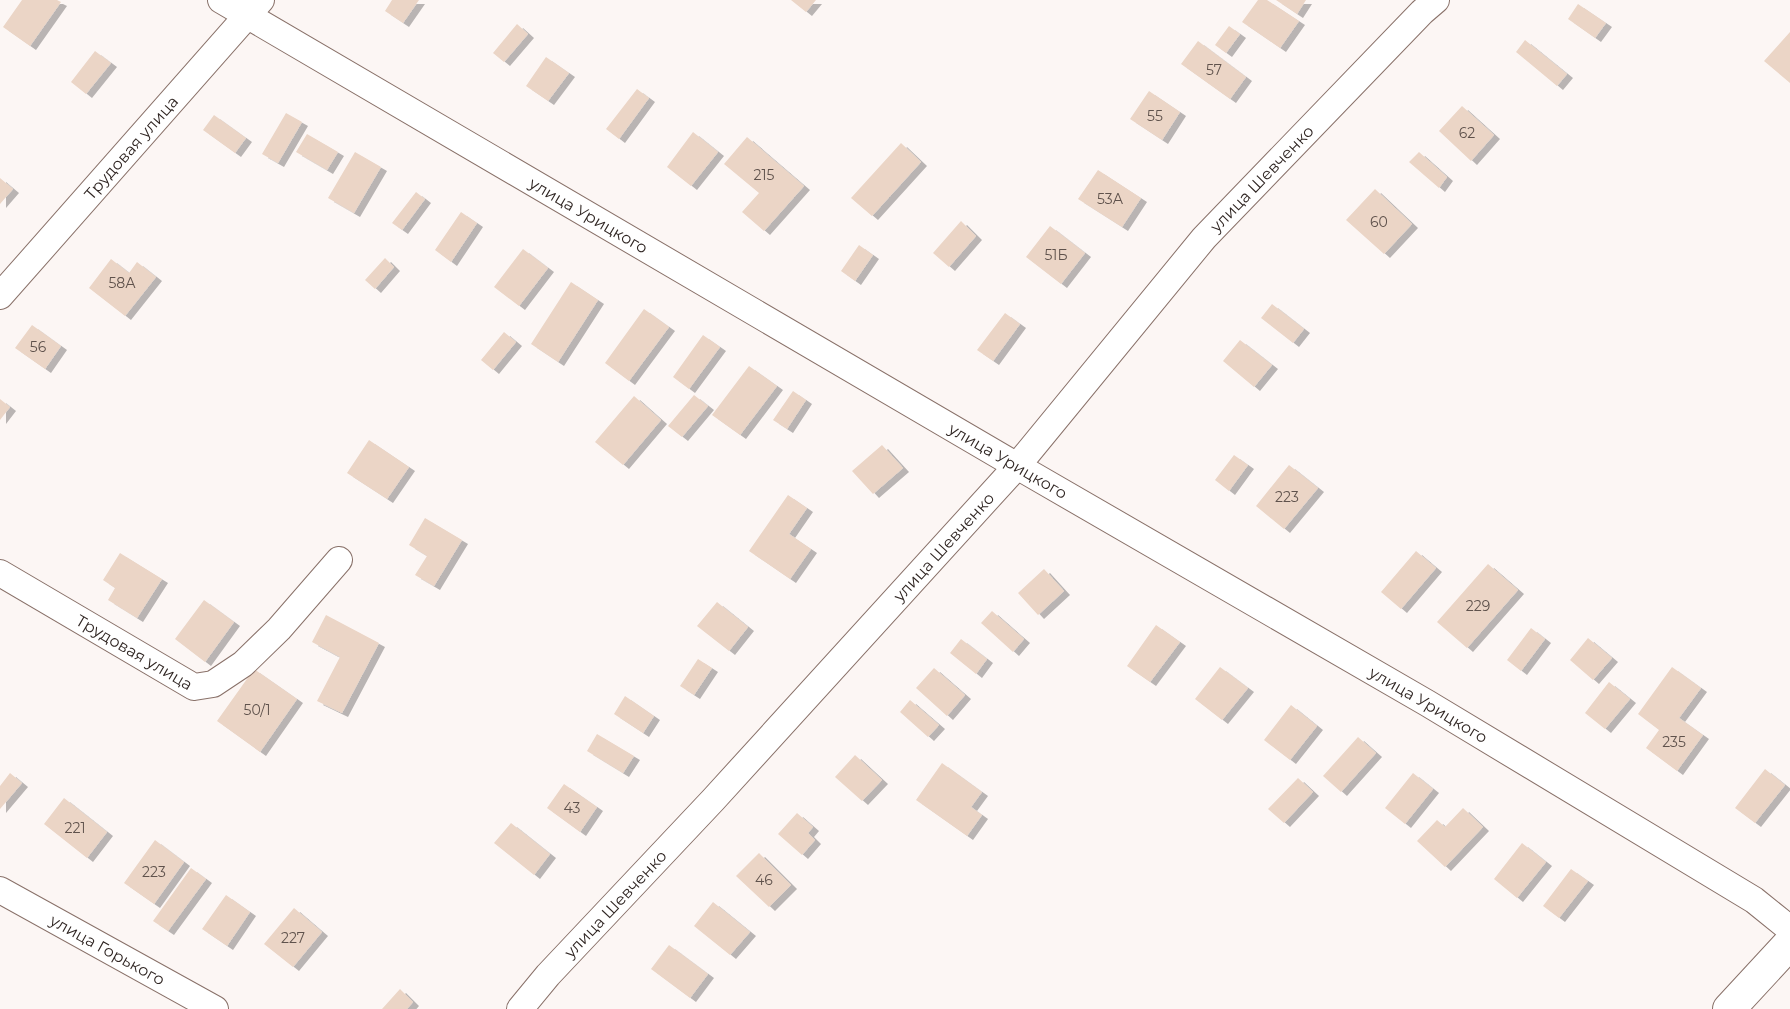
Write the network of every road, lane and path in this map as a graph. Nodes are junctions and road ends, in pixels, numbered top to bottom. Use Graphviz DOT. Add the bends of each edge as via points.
graph roads {
  1 [pos="221,0"];
  2 [pos="1436,0"];
  3 [pos="253,8"];
  4 [pos="0,296"];
  5 [pos="1017,466"];
  6 [pos="339,560"];
  7 [pos="0,573"];
  8 [pos="0,890"];
  9 [pos="1790,929"];
  10 [pos="1790,943"];
  11 [pos="215,1009"];
  12 [pos="520,1009"];
  13 [pos="1729,1009"];
  1 -- 3 [label="street, улица Урицкого"];
  2 -- 5 [label="street, улица Шевченко" via="1204,238"];
  3 -- 4 [label="street, Трудовая улица"];
  3 -- 5 [label="street, улица Урицкого"];
  5 -- 9 [label="street, улица Урицкого" via="1427,703 1754,900"];
  5 -- 12 [label="street, улица Шевченко"];
  6 -- 7 [label="street, Трудовая улица" via="243,664 213,684 194,687"];
  8 -- 11 [label="street, улица Горького"];
  10 -- 13 [label="street"];
}
